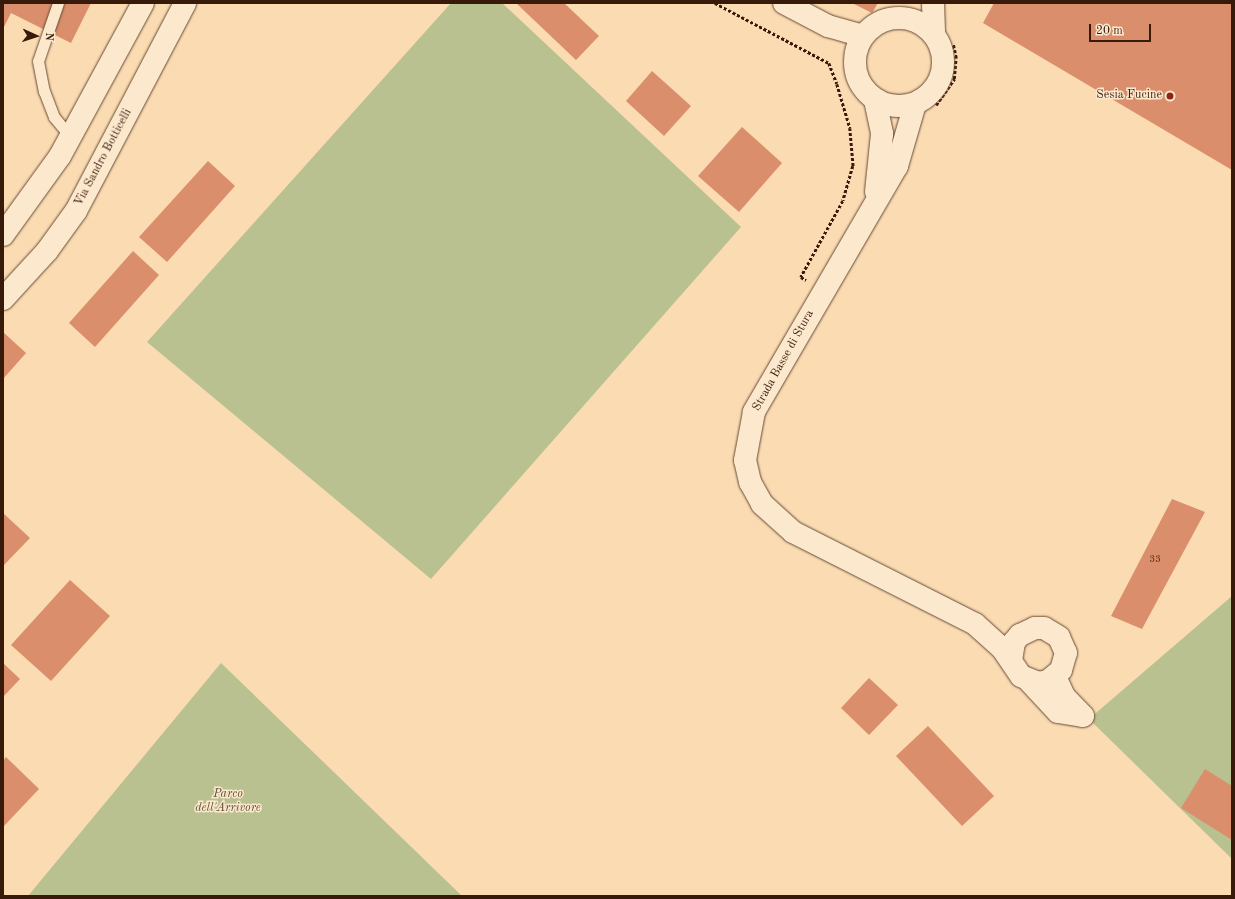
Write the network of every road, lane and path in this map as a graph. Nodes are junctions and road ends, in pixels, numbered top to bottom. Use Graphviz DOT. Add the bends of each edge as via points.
graph roads {
  1 [pos="58,3"];
  2 [pos="143,3"];
  3 [pos="185,3"];
  4 [pos="715,3"];
  5 [pos="784,3"];
  6 [pos="932,3"];
  7 [pos="910,11"];
  8 [pos="828,26"];
  9 [pos="863,36"];
  10 [pos="942,36"];
  11 [pos="855,61"];
  12 [pos="875,100"];
  13 [pos="923,107"];
  14 [pos="71,137"];
  15 [pos="875,199"];
  16 [pos="3,234"];
  17 [pos="824,290"];
  18 [pos="3,299"];
  19 [pos="975,624"];
  20 [pos="1027,630"];
  21 [pos="1011,660"];
  22 [pos="1055,677"];
  23 [pos="1029,681"];
  1 -- 14 [label="lane" via="38,61 44,91 54,117"];
  2 -- 14 [label="street"];
  3 -- 18 [label="street, Via Sandro Botticelli" via="76,211 47,251"];
  4 -- 17 [label="path" via="830,63 850,128 853,166 843,201 801,277"];
  5 -- 8 [label="street"];
  6 -- 10 [label="street"];
  7 -- 9 [label="street" via="881,22"];
  7 -- 10 [label="street" via="925,27"];
  8 -- 9 [label="street"];
  8 -- 11 [label="street"];
  9 -- 11 [label="street"];
  10 -- 13 [label="street" via="942,74"];
  10 -- 13 [label="path" via="956,58 954,79 944,97"];
  11 -- 12 [label="street" via="864,90"];
  12 -- 13 [label="street" via="901,107"];
  12 -- 15 [label="street, Strada Basse di Stura" via="882,134"];
  13 -- 15 [label="street, Strada Basse di Stura" via="897,166"];
  14 -- 16 [label="street" via="36,191"];
  15 -- 17 [label="street, Strada Basse di Stura"];
  17 -- 19 [label="street, Strada Basse di Stura" via="754,412 745,460 750,482 762,504 793,532"];
  19 -- 20 [label="street, Strada Basse di Stura"];
  19 -- 21 [label="street, Strada Basse di Stura"];
  20 -- 21 [label="street" via="1014,642"];
  20 -- 22 [label="street, Strada Basse di Stura" via="1044,628 1059,637 1065,662"];
  21 -- 23 [label="street, Strada Basse di Stura" via="1015,669"];
  22 -- 23 [label="street" via="1038,683"];
  22 -- 23 [label="street, Strada Basse di Stura" via="1064,696 1083,716 1058,712"];
}
